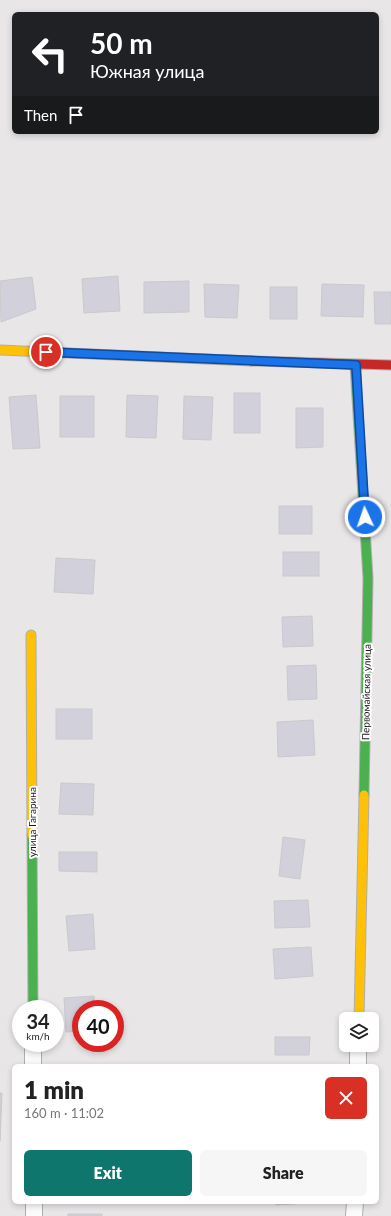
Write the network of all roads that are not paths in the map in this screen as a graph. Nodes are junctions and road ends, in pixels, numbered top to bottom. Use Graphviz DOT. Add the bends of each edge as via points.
graph roads {
  1 [pos="0,350"];
  2 [pos="356,365"];
  3 [pos="391,365"];
  4 [pos="31,635"];
  5 [pos="33,1000"];
  6 [pos="359,1012"];
  7 [pos="33,1052"];
  8 [pos="358,1052"];
  9 [pos="33,1064"];
  10 [pos="358,1064"];
  11 [pos="34,1204"];
  12 [pos="355,1204"];
  13 [pos="34,1216"];
  14 [pos="354,1216"];
  1 -- 2 [label="street"];
  2 -- 3 [label="street"];
  2 -- 6 [label="street, Первомайская улица" via="368,578"];
  4 -- 5 [label="street, улица Гагарина"];
  7 -- 9 [label="street"];
  8 -- 10 [label="street"];
  11 -- 13 [label="street"];
  12 -- 14 [label="street"];
}
